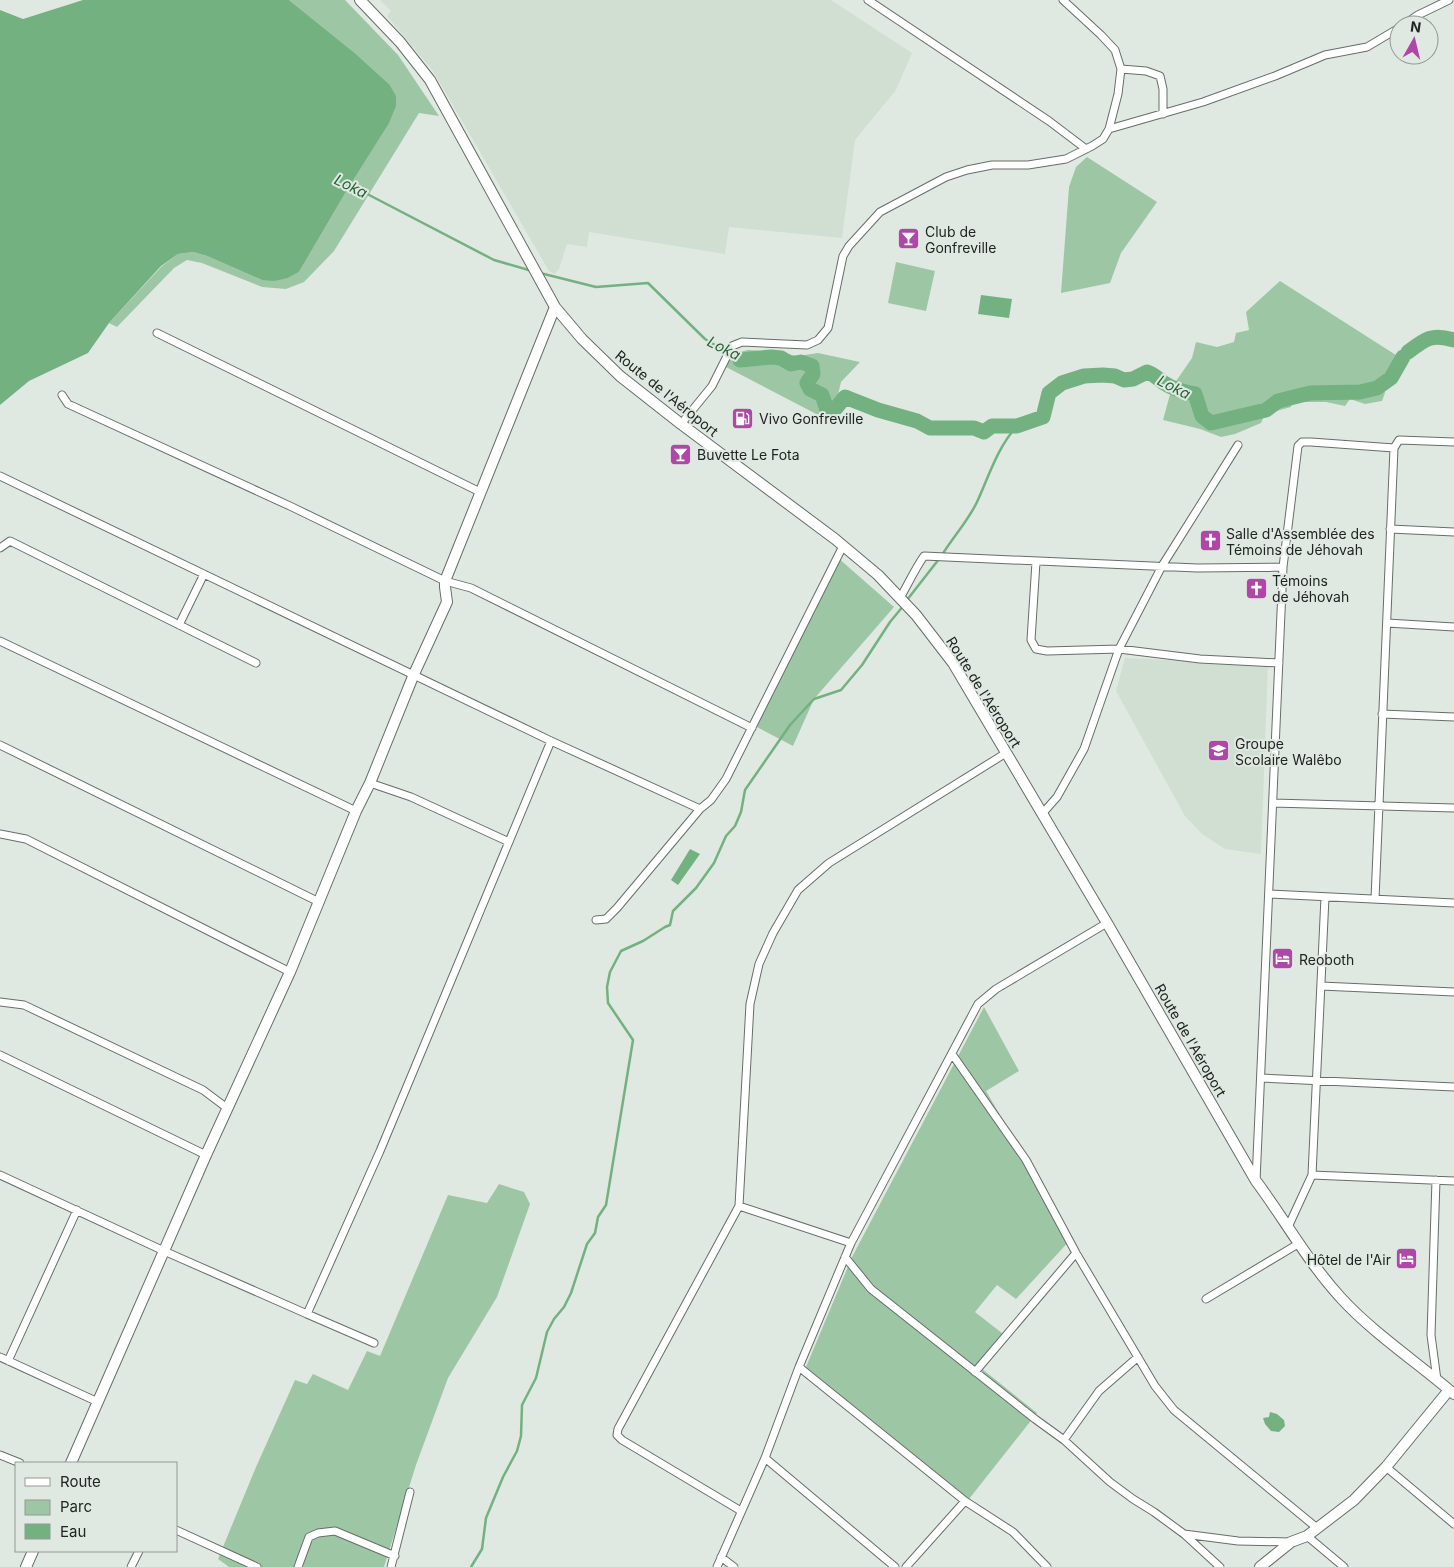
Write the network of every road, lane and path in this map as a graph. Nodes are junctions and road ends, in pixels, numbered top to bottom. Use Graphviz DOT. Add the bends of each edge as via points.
graph roads {
  1 [pos="360,0"];
  2 [pos="868,0"];
  3 [pos="1063,0"];
  4 [pos="1449,0"];
  5 [pos="1418,15"];
  6 [pos="1389,34"];
  7 [pos="1121,69"];
  8 [pos="1163,114"];
  9 [pos="1109,129"];
  10 [pos="1086,149"];
  11 [pos="555,307"];
  12 [pos="157,333"];
  13 [pos="62,395"];
  14 [pos="680,424"];
  15 [pos="1454,442"];
  16 [pos="1238,445"];
  17 [pos="1394,448"];
  18 [pos="0,476"];
  19 [pos="480,492"];
  20 [pos="1390,529"];
  21 [pos="1454,532"];
  22 [pos="843,546"];
  23 [pos="0,548"];
  24 [pos="1036,562"];
  25 [pos="1162,566"];
  26 [pos="1283,567"];
  27 [pos="204,574"];
  28 [pos="445,581"];
  29 [pos="900,598"];
  30 [pos="1387,624"];
  31 [pos="179,625"];
  32 [pos="1454,628"];
  33 [pos="0,641"];
  34 [pos="1119,649"];
  35 [pos="256,663"];
  36 [pos="1279,663"];
  37 [pos="414,674"];
  38 [pos="1382,714"];
  39 [pos="1454,717"];
  40 [pos="752,728"];
  41 [pos="552,741"];
  42 [pos="0,745"];
  43 [pos="1006,753"];
  44 [pos="370,783"];
  45 [pos="1273,803"];
  46 [pos="1379,807"];
  47 [pos="1454,808"];
  48 [pos="700,809"];
  49 [pos="356,811"];
  50 [pos="1042,814"];
  51 [pos="0,834"];
  52 [pos="510,842"];
  53 [pos="1269,894"];
  54 [pos="1325,896"];
  55 [pos="1375,900"];
  56 [pos="319,902"];
  57 [pos="1454,903"];
  58 [pos="596,920"];
  59 [pos="1108,923"];
  60 [pos="290,972"];
  61 [pos="1321,986"];
  62 [pos="1454,992"];
  63 [pos="0,1002"];
  64 [pos="952,1054"];
  65 [pos="0,1055"];
  66 [pos="1261,1078"];
  67 [pos="1316,1081"];
  68 [pos="1454,1087"];
  69 [pos="227,1108"];
  70 [pos="206,1155"];
  71 [pos="0,1175"];
  72 [pos="1312,1175"];
  73 [pos="1436,1180"];
  74 [pos="1256,1181"];
  75 [pos="1454,1181"];
  76 [pos="739,1206"];
  77 [pos="77,1210"];
  78 [pos="1288,1227"];
  79 [pos="851,1243"];
  80 [pos="1298,1244"];
  81 [pos="164,1251"];
  82 [pos="1076,1253"];
  83 [pos="845,1258"];
  84 [pos="1206,1298"];
  85 [pos="307,1314"];
  86 [pos="374,1344"];
  87 [pos="0,1357"];
  88 [pos="1138,1357"];
  89 [pos="8,1360"];
  90 [pos="799,1367"];
  91 [pos="975,1372"];
  92 [pos="1437,1380"];
  93 [pos="1452,1392"];
  94 [pos="98,1402"];
  95 [pos="1064,1440"];
  96 [pos="0,1454"];
  97 [pos="764,1458"];
  98 [pos="18,1462"];
  99 [pos="71,1462"];
  100 [pos="1386,1467"];
  101 [pos="410,1492"];
  102 [pos="965,1501"];
  103 [pos="741,1511"];
  104 [pos="1454,1524"];
  105 [pos="1317,1528"];
  106 [pos="178,1531"];
  107 [pos="1184,1534"];
  108 [pos="1307,1536"];
  109 [pos="1291,1542"];
  110 [pos="33,1552"];
  111 [pos="138,1552"];
  112 [pos="395,1556"];
  113 [pos="721,1557"];
  114 [pos="26,1567"];
  115 [pos="131,1567"];
  116 [pos="257,1567"];
  117 [pos="298,1567"];
  118 [pos="391,1567"];
  119 [pos="717,1567"];
  120 [pos="734,1567"];
  121 [pos="895,1567"];
  122 [pos="906,1567"];
  123 [pos="1046,1567"];
  124 [pos="1220,1567"];
  125 [pos="1260,1567"];
  126 [pos="1344,1567"];
  1 -- 11 [label="main road, Route de l'Aéroport" via="430,80"];
  2 -- 10 [label="street"];
  3 -- 7 [label="street" via="1115,50"];
  4 -- 5 [label="street"];
  6 -- 8 [label="street" via="1366,47 1325,55 1275,76"];
  7 -- 8 [label="street" via="1160,76"];
  7 -- 9 [label="street"];
  8 -- 9 [label="street"];
  9 -- 10 [label="street" via="1103,139"];
  10 -- 14 [label="street" via="1066,159 967,170 925,187 880,212 843,256 828,328 818,340 807,345 742,342 732,346 712,386"];
  11 -- 14 [label="main road, Route de l'Aéroport" via="620,376"];
  11 -- 19 [label="main road"];
  12 -- 19 [label="street"];
  13 -- 28 [label="street" via="68,404"];
  14 -- 22 [label="main road, Route de l'Aéroport"];
  15 -- 17 [label="street" via="1399,440"];
  16 -- 25 [label="street"];
  17 -- 20 [label="street"];
  17 -- 26 [label="street" via="1302,442 1298,446"];
  18 -- 27 [label="street"];
  19 -- 28 [label="main road"];
  20 -- 21 [label="street"];
  20 -- 30 [label="street"];
  22 -- 29 [label="main road, Route de l'Aéroport" via="878,574"];
  22 -- 40 [label="street"];
  23 -- 31 [label="street" via="10,541"];
  24 -- 25 [label="street"];
  24 -- 29 [label="street" via="924,556"];
  24 -- 34 [label="street" via="1031,640 1036,649"];
  25 -- 26 [label="street"];
  25 -- 34 [label="street"];
  26 -- 36 [label="street"];
  27 -- 31 [label="street"];
  27 -- 37 [label="street"];
  28 -- 37 [label="main road" via="447,602"];
  28 -- 40 [label="street" via="471,588"];
  29 -- 43 [label="main road, Route de l'Aéroport" via="953,663"];
  30 -- 32 [label="street"];
  30 -- 38 [label="street"];
  31 -- 35 [label="street"];
  33 -- 49 [label="street"];
  34 -- 36 [label="street" via="1200,659"];
  34 -- 50 [label="street" via="1084,749 1057,797"];
  36 -- 45 [label="street"];
  37 -- 41 [label="street"];
  37 -- 44 [label="main road"];
  38 -- 39 [label="street"];
  38 -- 46 [label="street"];
  40 -- 48 [label="street" via="726,779"];
  41 -- 48 [label="street"];
  41 -- 52 [label="street"];
  42 -- 56 [label="street"];
  43 -- 50 [label="main road, Route de l'Aéroport"];
  43 -- 76 [label="street" via="888,824 829,863 798,890 759,964 750,1004"];
  44 -- 49 [label="main road"];
  44 -- 52 [label="street" via="411,797"];
  45 -- 46 [label="street"];
  45 -- 53 [label="street"];
  46 -- 47 [label="street"];
  46 -- 55 [label="street"];
  48 -- 58 [label="street" via="617,908 606,919"];
  49 -- 56 [label="main road"];
  50 -- 59 [label="main road, Route de l'Aéroport"];
  51 -- 60 [label="street" via="26,838"];
  52 -- 85 [label="street" via="380,1151"];
  53 -- 54 [label="street"];
  53 -- 66 [label="street"];
  54 -- 55 [label="street"];
  54 -- 61 [label="street"];
  55 -- 57 [label="street"];
  56 -- 60 [label="main road"];
  59 -- 64 [label="street" via="996,989 978,1004"];
  59 -- 74 [label="main road, Route de l'Aéroport"];
  60 -- 69 [label="main road"];
  61 -- 62 [label="street"];
  61 -- 67 [label="street"];
  63 -- 69 [label="street" via="24,1005 203,1090"];
  64 -- 79 [label="street"];
  64 -- 82 [label="street" via="1026,1160"];
  65 -- 70 [label="street"];
  66 -- 67 [label="street"];
  66 -- 74 [label="street"];
  67 -- 68 [label="street"];
  67 -- 72 [label="street"];
  69 -- 70 [label="main road"];
  70 -- 81 [label="main road"];
  71 -- 77 [label="street"];
  72 -- 73 [label="street"];
  72 -- 78 [label="street"];
  73 -- 75 [label="street"];
  73 -- 92 [label="street" via="1431,1335"];
  74 -- 78 [label="main road, Route de l'Aéroport"];
  76 -- 79 [label="street"];
  76 -- 103 [label="street" via="617,1435"];
  77 -- 81 [label="street"];
  77 -- 89 [label="street"];
  78 -- 80 [label="main road, Route de l'Aéroport"];
  79 -- 83 [label="street"];
  80 -- 84 [label="street"];
  80 -- 92 [label="main road, Route de l'Aéroport" via="1342,1300"];
  81 -- 85 [label="street"];
  81 -- 94 [label="main road"];
  82 -- 88 [label="street"];
  82 -- 91 [label="street"];
  83 -- 90 [label="street"];
  83 -- 91 [label="street" via="870,1289"];
  85 -- 86 [label="street"];
  87 -- 89 [label="street"];
  88 -- 95 [label="street" via="1099,1392"];
  88 -- 105 [label="street" via="1174,1410"];
  89 -- 94 [label="street"];
  90 -- 97 [label="street"];
  90 -- 102 [label="street"];
  91 -- 95 [label="street"];
  92 -- 93 [label="main road, Route de l'Aéroport"];
  93 -- 100 [label="main road"];
  94 -- 99 [label="main road"];
  95 -- 107 [label="street" via="1110,1482"];
  96 -- 98 [label="street"];
  97 -- 103 [label="street"];
  97 -- 121 [label="street"];
  100 -- 104 [label="street"];
  100 -- 105 [label="main road" via="1354,1500"];
  101 -- 112 [label="street"];
  102 -- 122 [label="street"];
  102 -- 123 [label="street" via="1013,1532"];
  103 -- 113 [label="street"];
  105 -- 108 [label="main road"];
  106 -- 116 [label="street"];
  107 -- 109 [label="street" via="1238,1541"];
  107 -- 124 [label="street"];
  108 -- 109 [label="main road"];
  108 -- 126 [label="street"];
  109 -- 125 [label="main road"];
  110 -- 114 [label="main road"];
  111 -- 115 [label="street"];
  112 -- 117 [label="street" via="335,1531 309,1537"];
  112 -- 118 [label="street"];
  113 -- 119 [label="street"];
  113 -- 120 [label="street"];
}
